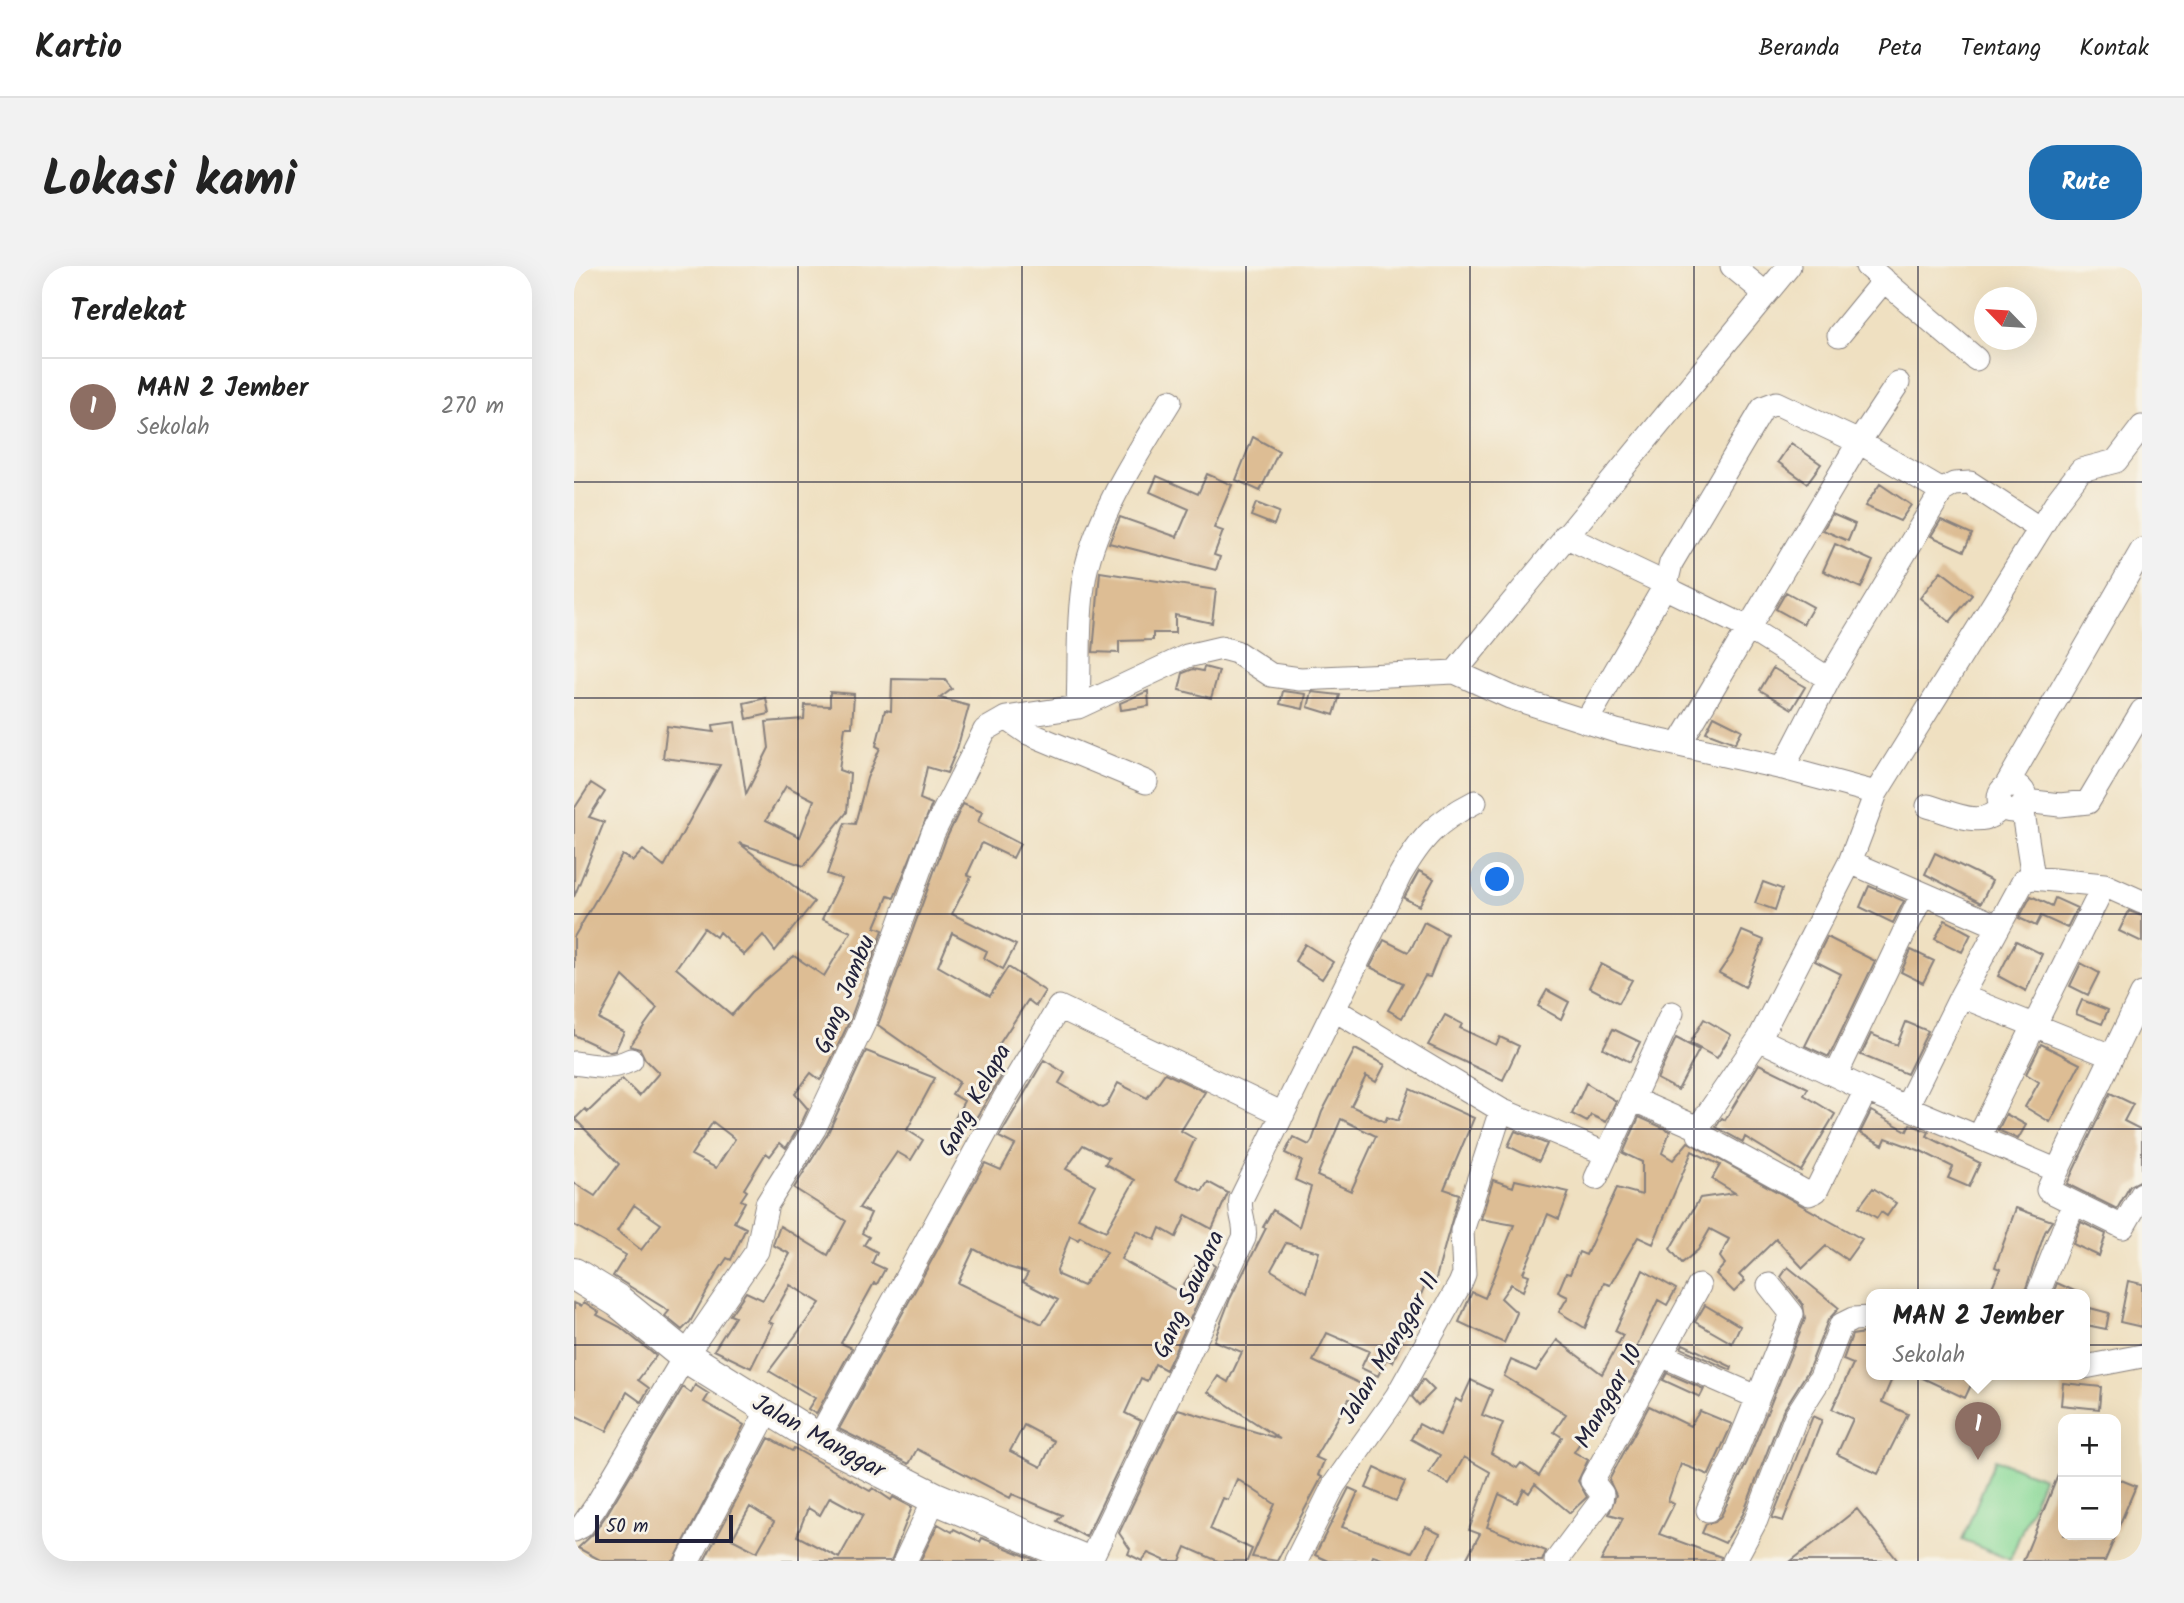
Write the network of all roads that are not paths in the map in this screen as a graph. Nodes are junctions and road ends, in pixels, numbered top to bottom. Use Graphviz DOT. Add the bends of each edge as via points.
graph roads {
  1 [pos="1732,266"];
  2 [pos="1789,266"];
  3 [pos="1875,273"];
  4 [pos="1766,294"];
  5 [pos="1839,335"];
  6 [pos="1976,359"];
  7 [pos="1898,383"];
  8 [pos="1170,401"];
  9 [pos="2142,427"];
  10 [pos="1859,442"];
  11 [pos="1942,491"];
  12 [pos="2040,528"];
  13 [pos="1565,536"];
  14 [pos="2140,558"];
  15 [pos="1666,584"];
  16 [pos="1748,628"];
  17 [pos="1455,671"];
  18 [pos="1829,679"];
  19 [pos="1078,701"];
  20 [pos="2142,711"];
  21 [pos="1006,718"];
  22 [pos="1586,722"];
  23 [pos="1679,745"];
  24 [pos="1783,768"];
  25 [pos="1146,782"];
  26 [pos="1873,799"];
  27 [pos="2014,800"];
  28 [pos="1475,802"];
  29 [pos="1928,806"];
  30 [pos="1850,862"];
  31 [pos="2029,879"];
  32 [pos="2104,885"];
  33 [pos="1923,895"];
  34 [pos="2142,902"];
  35 [pos="1998,926"];
  36 [pos="2142,994"];
  37 [pos="1961,996"];
  38 [pos="1335,1010"];
  39 [pos="1672,1013"];
  40 [pos="2036,1025"];
  41 [pos="1759,1039"];
  42 [pos="2112,1056"];
  43 [pos="631,1060"];
  44 [pos="574,1063"];
  45 [pos="1836,1075"];
  46 [pos="1866,1090"];
  47 [pos="1632,1098"];
  48 [pos="1907,1106"];
  49 [pos="1501,1110"];
  50 [pos="1283,1114"];
  51 [pos="1698,1128"];
  52 [pos="1979,1137"];
  53 [pos="1607,1154"];
  54 [pos="2056,1170"];
  55 [pos="1596,1178"];
  56 [pos="2142,1194"];
  57 [pos="2073,1205"];
  58 [pos="574,1274"];
  59 [pos="1769,1285"];
  60 [pos="1699,1286"];
  61 [pos="2040,1289"];
  62 [pos="1866,1318"];
  63 [pos="1661,1355"];
  64 [pos="685,1356"];
  65 [pos="2142,1356"];
  66 [pos="2090,1366"];
  67 [pos="1757,1397"];
  68 [pos="768,1410"];
  69 [pos="818,1440"];
  70 [pos="935,1498"];
  71 [pos="1707,1510"];
  72 [pos="574,1530"];
  73 [pos="688,1561"];
  74 [pos="905,1561"];
  75 [pos="1088,1561"];
  76 [pos="1296,1561"];
  77 [pos="1556,1561"];
  78 [pos="1734,1561"];
  1 -- 4 [label="street"];
  2 -- 4 [label="street"];
  3 -- 5 [label="street"];
  3 -- 6 [label="street"];
  4 -- 13 [label="street"];
  7 -- 10 [label="street"];
  8 -- 19 [label="street" via="1131,466 1085,572"];
  9 -- 12 [label="street" via="2116,461 2081,470"];
  10 -- 11 [label="street"];
  10 -- 15 [label="street" via="1776,403 1767,405 1671,563"];
  10 -- 16 [label="street"];
  11 -- 12 [label="street" via="1969,483"];
  11 -- 18 [label="street"];
  12 -- 26 [label="street"];
  13 -- 15 [label="street"];
  13 -- 17 [label="street"];
  14 -- 27 [label="street"];
  15 -- 16 [label="street"];
  15 -- 22 [label="street"];
  16 -- 18 [label="street"];
  16 -- 23 [label="street"];
  17 -- 19 [label="street" via="1300,679 1271,675 1236,652 1221,648 1187,656"];
  17 -- 22 [label="street" via="1510,697"];
  18 -- 24 [label="street"];
  19 -- 21 [label="street"];
  20 -- 27 [label="street" via="2088,802 2060,805"];
  21 -- 25 [label="street" via="1028,733"];
  21 -- 64 [label="street, Gang Jambu" via="985,730 933,833 863,1025 814,1129 767,1204 757,1251"];
  22 -- 23 [label="street"];
  23 -- 24 [label="street"];
  24 -- 26 [label="street"];
  26 -- 30 [label="street"];
  27 -- 29 [label="street" via="1983,819"];
  27 -- 31 [label="street"];
  28 -- 38 [label="street, Gang Saudara" via="1443,818 1420,841"];
  30 -- 33 [label="street"];
  30 -- 41 [label="street"];
  31 -- 32 [label="street"];
  31 -- 35 [label="street"];
  32 -- 34 [label="street"];
  32 -- 40 [label="street"];
  33 -- 35 [label="street"];
  33 -- 45 [label="street"];
  35 -- 37 [label="street"];
  36 -- 42 [label="street"];
  37 -- 40 [label="street"];
  37 -- 48 [label="street"];
  38 -- 49 [label="street"];
  38 -- 50 [label="street, Gang Saudara"];
  39 -- 47 [label="street"];
  40 -- 42 [label="street"];
  40 -- 52 [label="street"];
  41 -- 45 [label="street"];
  41 -- 51 [label="street"];
  42 -- 54 [label="street"];
  43 -- 44 [label="street" via="603,1068"];
  45 -- 46 [label="street"];
  46 -- 48 [label="street"];
  46 -- 51 [label="street" via="1809,1194 1699,1134"];
  47 -- 51 [label="street"];
  47 -- 53 [label="street"];
  48 -- 52 [label="street"];
  49 -- 53 [label="street"];
  49 -- 76 [label="street, Jalan Manggar 11" via="1462,1231 1464,1274 1460,1284 1397,1396 1334,1485"];
  50 -- 69 [label="street, Gang Kelapa" via="1059,1007 1004,1098"];
  50 -- 75 [label="street, Gang Saudara" via="1241,1199 1246,1229 1238,1252"];
  52 -- 54 [label="street"];
  53 -- 55 [label="street"];
  54 -- 57 [label="street" via="2048,1190"];
  56 -- 57 [label="street" via="2123,1227"];
  57 -- 61 [label="street"];
  58 -- 64 [label="main road, Jalan Manggar" via="618,1301"];
  59 -- 67 [label="street" via="1792,1312"];
  60 -- 63 [label="street, Manggar 10"];
  62 -- 78 [label="street" via="1841,1325"];
  63 -- 67 [label="street"];
  63 -- 77 [label="street, Manggar 10" via="1592,1480 1602,1494 1601,1502"];
  64 -- 68 [label="main road, Jalan Manggar"];
  64 -- 72 [label="street, Gang Jambu" via="596,1506"];
  65 -- 66 [label="street"];
  67 -- 71 [label="street"];
  68 -- 69 [label="main road, Jalan Manggar"];
  68 -- 73 [label="street"];
  69 -- 70 [label="main road, Jalan Manggar"];
  70 -- 74 [label="street"];
  70 -- 75 [label="main road, Jalan Manggar"];
}
